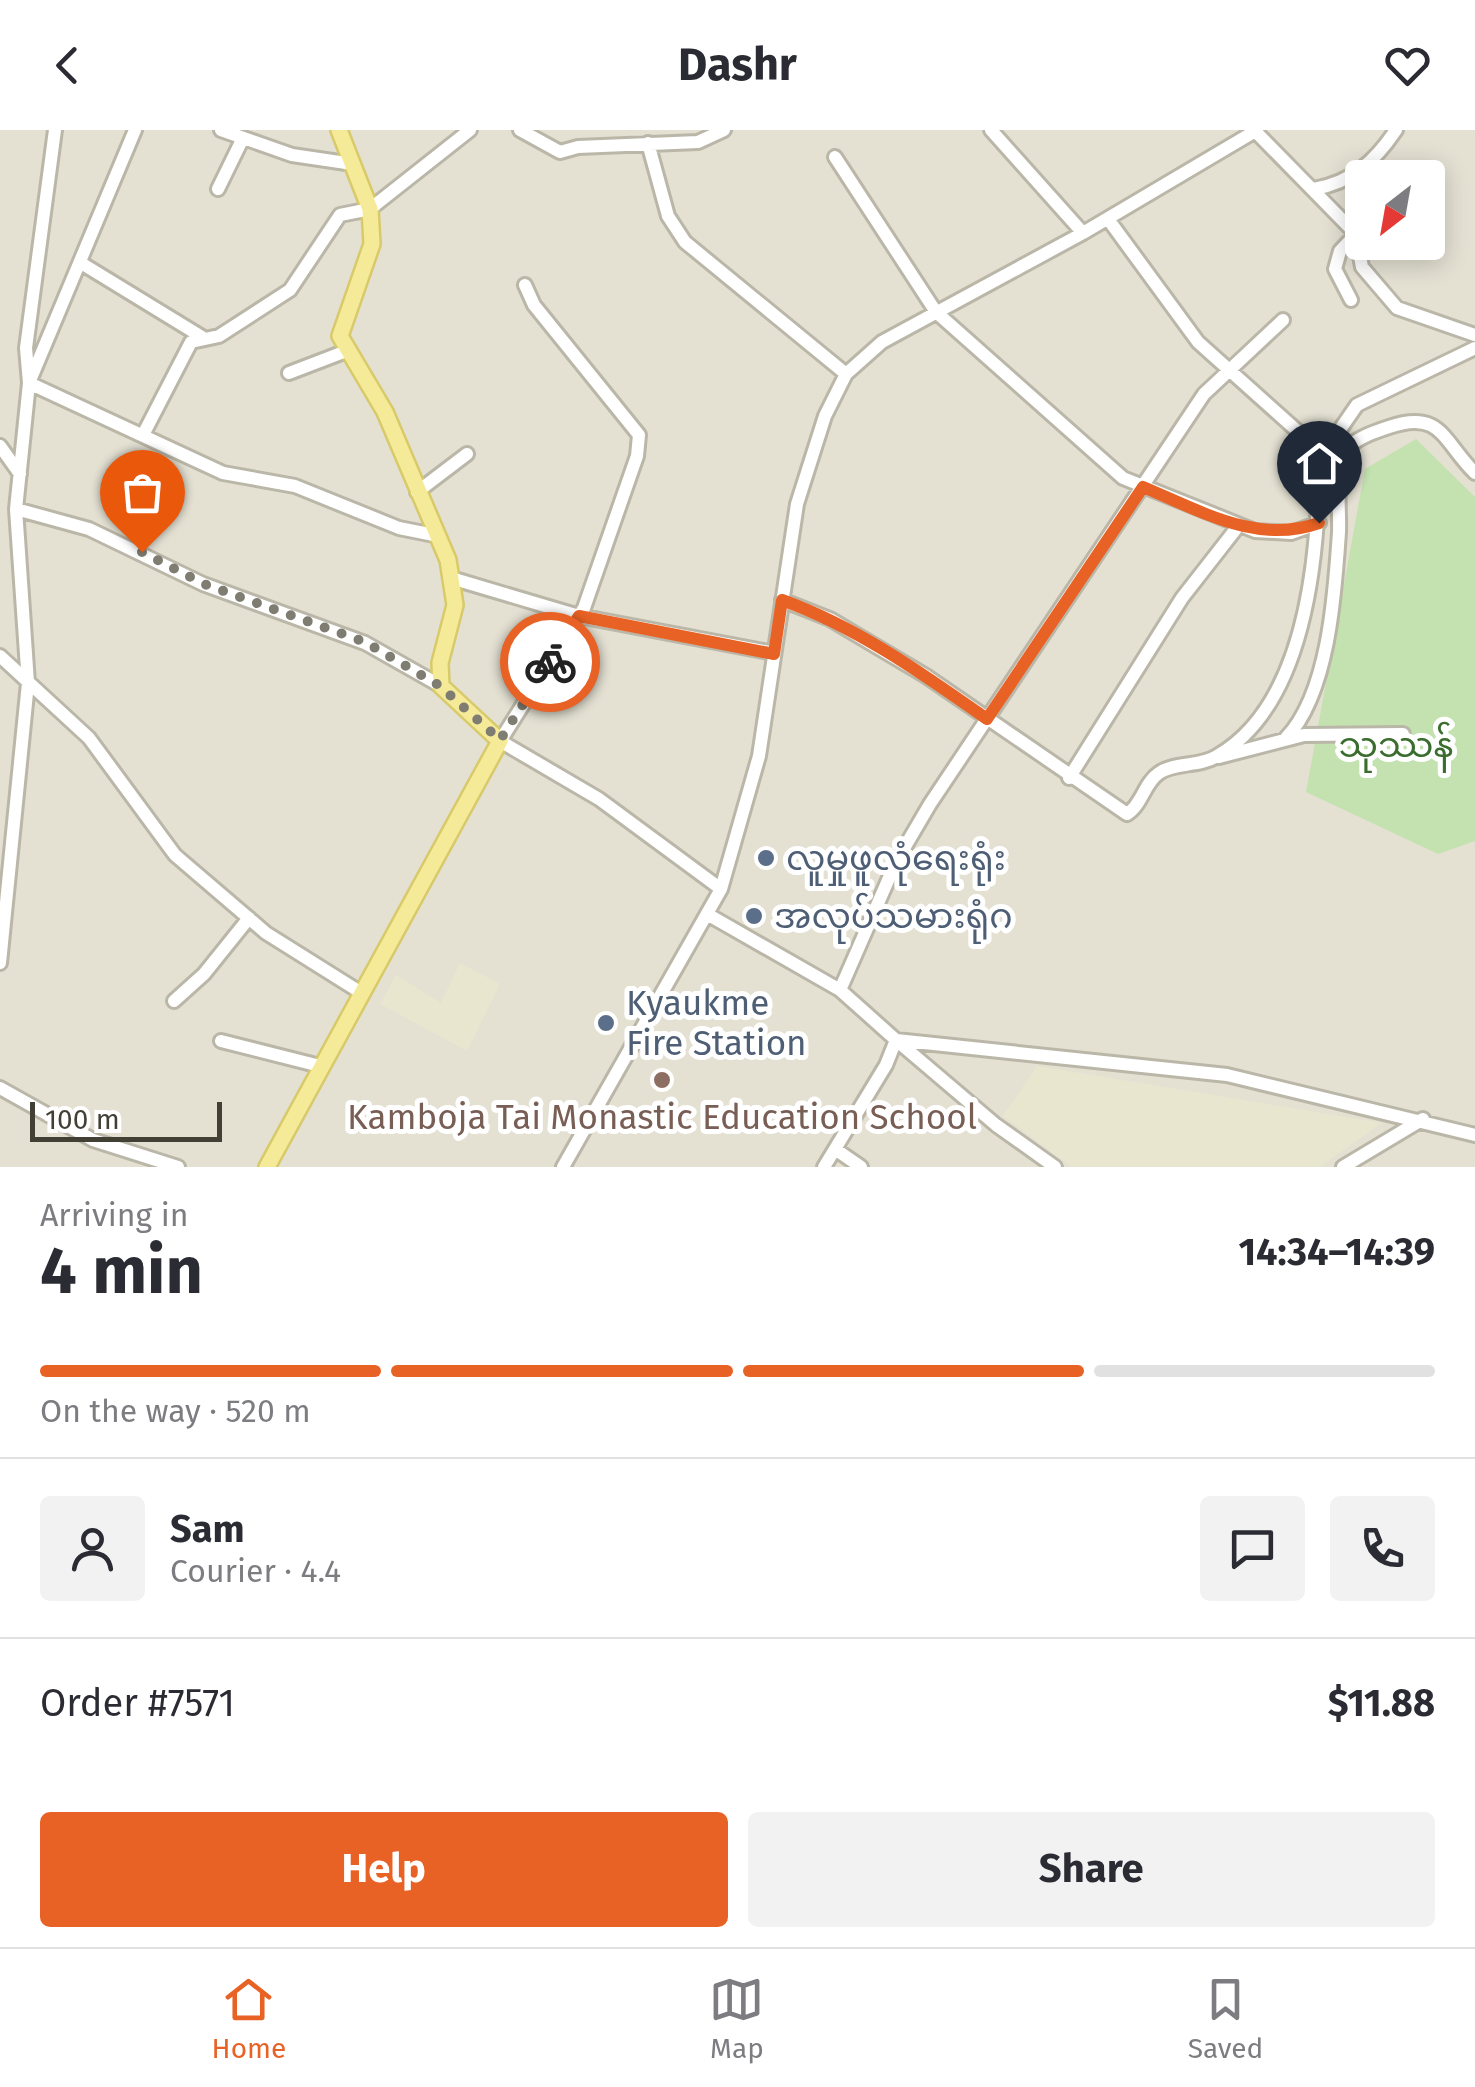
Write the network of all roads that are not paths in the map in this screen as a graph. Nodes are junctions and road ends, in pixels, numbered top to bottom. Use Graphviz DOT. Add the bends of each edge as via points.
graph roads {
  1 [pos="55,130"];
  2 [pos="135,130"];
  3 [pos="221,130"];
  4 [pos="339,130"];
  5 [pos="470,130"];
  6 [pos="520,130"];
  7 [pos="608,130"];
  8 [pos="724,130"];
  9 [pos="991,130"];
  10 [pos="1256,130"];
  11 [pos="1396,130"];
  12 [pos="242,140"];
  13 [pos="648,143"];
  14 [pos="610,145"];
  15 [pos="835,157"];
  16 [pos="353,164"];
  17 [pos="1314,189"];
  18 [pos="218,190"];
  19 [pos="370,209"];
  20 [pos="1108,219"];
  21 [pos="1345,222"];
  22 [pos="1084,234"];
  23 [pos="1345,246"];
  24 [pos="1361,260"];
  25 [pos="80,263"];
  26 [pos="525,285"];
  27 [pos="1351,300"];
  28 [pos="936,312"];
  29 [pos="1283,320"];
  30 [pos="1475,335"];
  31 [pos="202,337"];
  32 [pos="1475,348"];
  33 [pos="349,350"];
  34 [pos="1228,372"];
  35 [pos="289,373"];
  36 [pos="846,374"];
  37 [pos="29,383"];
  38 [pos="144,433"];
  39 [pos="0,446"];
  40 [pos="467,454"];
  41 [pos="1323,454"];
  42 [pos="20,474"];
  43 [pos="1475,474"];
  44 [pos="1143,487"];
  45 [pos="417,492"];
  46 [pos="1318,503"];
  47 [pos="16,509"];
  48 [pos="1319,523"];
  49 [pos="1238,525"];
  50 [pos="1288,532"];
  51 [pos="434,534"];
  52 [pos="451,578"];
  53 [pos="782,600"];
  54 [pos="579,616"];
  55 [pos="774,654"];
  56 [pos="0,656"];
  57 [pos="28,684"];
  58 [pos="440,686"];
  59 [pos="987,719"];
  60 [pos="1403,734"];
  61 [pos="1286,738"];
  62 [pos="500,740"];
  63 [pos="1214,758"];
  64 [pos="1070,778"];
  65 [pos="721,890"];
  66 [pos="707,914"];
  67 [pos="250,918"];
  68 [pos="0,964"];
  69 [pos="840,990"];
  70 [pos="360,992"];
  71 [pos="174,1001"];
  72 [pos="896,1040"];
  73 [pos="221,1041"];
  74 [pos="320,1066"];
  75 [pos="0,1088"];
  76 [pos="1423,1120"];
  77 [pos="1475,1135"];
  78 [pos="835,1149"];
  79 [pos="178,1167"];
  80 [pos="267,1167"];
  81 [pos="563,1167"];
  82 [pos="824,1167"];
  83 [pos="861,1167"];
  84 [pos="1055,1167"];
  85 [pos="1343,1167"];
  1 -- 37 [label="street" via="26,348"];
  2 -- 25 [label="street"];
  3 -- 12 [label="street"];
  4 -- 16 [label="main road"];
  5 -- 19 [label="street"];
  6 -- 14 [label="street" via="560,152"];
  7 -- 14 [label="street"];
  8 -- 13 [label="street" via="698,142"];
  9 -- 22 [label="street"];
  10 -- 17 [label="street"];
  10 -- 20 [label="street"];
  11 -- 17 [label="street" via="1362,170"];
  12 -- 16 [label="street" via="292,156"];
  12 -- 18 [label="street"];
  13 -- 14 [label="street"];
  13 -- 36 [label="street" via="668,216 685,242"];
  15 -- 28 [label="street"];
  16 -- 19 [label="main road"];
  17 -- 21 [label="street"];
  19 -- 31 [label="street" via="340,215 290,290 219,336"];
  19 -- 33 [label="main road" via="372,244 340,336"];
  20 -- 22 [label="street"];
  20 -- 34 [label="street" via="1198,342"];
  22 -- 28 [label="street"];
  23 -- 27 [label="street" via="1335,268"];
  24 -- 30 [label="street" via="1397,308"];
  25 -- 31 [label="street"];
  25 -- 37 [label="street"];
  26 -- 54 [label="street" via="639,435"];
  28 -- 36 [label="street" via="882,342"];
  28 -- 44 [label="street" via="1123,478"];
  29 -- 34 [label="street"];
  31 -- 38 [label="street" via="180,357"];
  32 -- 41 [label="street" via="1362,400"];
  33 -- 35 [label="street"];
  33 -- 45 [label="main road" via="386,412"];
  34 -- 41 [label="street"];
  34 -- 44 [label="street" via="1204,394"];
  36 -- 53 [label="street" via="807,465"];
  37 -- 38 [label="street"];
  37 -- 42 [label="street"];
  38 -- 51 [label="street" via="223,473 295,486 399,528"];
  39 -- 42 [label="street"];
  40 -- 45 [label="street"];
  41 -- 46 [label="street"];
  42 -- 47 [label="street"];
  43 -- 61 [label="street" via="1436,427 1422,420 1370,434 1347,448 1328,633 1311,699"];
  44 -- 49 [label="street"];
  44 -- 59 [label="street"];
  45 -- 51 [label="main road"];
  46 -- 48 [label="street"];
  46 -- 50 [label="street"];
  47 -- 57 [label="street"];
  47 -- 58 [label="street" via="88,528 204,584 365,642"];
  48 -- 50 [label="street"];
  48 -- 63 [label="street" via="1295,647 1263,710"];
  49 -- 50 [label="street"];
  49 -- 64 [label="street" via="1182,598"];
  51 -- 52 [label="main road"];
  52 -- 54 [label="street"];
  52 -- 58 [label="main road" via="455,606"];
  53 -- 55 [label="street"];
  53 -- 59 [label="street" via="830,619"];
  54 -- 55 [label="street"];
  54 -- 62 [label="street"];
  55 -- 65 [label="street" via="759,756"];
  56 -- 57 [label="street"];
  57 -- 67 [label="street" via="89,738 176,856"];
  57 -- 68 [label="street"];
  58 -- 62 [label="main road"];
  59 -- 64 [label="street"];
  59 -- 69 [label="street" via="904,847"];
  60 -- 61 [label="street"];
  61 -- 63 [label="street"];
  62 -- 65 [label="street" via="599,798"];
  62 -- 70 [label="main road"];
  63 -- 64 [label="street" via="1162,770 1126,814"];
  65 -- 66 [label="street"];
  66 -- 69 [label="street"];
  66 -- 81 [label="street"];
  67 -- 70 [label="street"];
  67 -- 71 [label="street"];
  69 -- 72 [label="street"];
  70 -- 74 [label="main road"];
  72 -- 76 [label="street" via="1228,1076"];
  72 -- 78 [label="street"];
  72 -- 84 [label="street"];
  73 -- 74 [label="street"];
  74 -- 80 [label="main road"];
  75 -- 79 [label="street" via="94,1140"];
  76 -- 77 [label="street"];
  76 -- 85 [label="street"];
  78 -- 82 [label="street"];
  78 -- 83 [label="street"];
}
